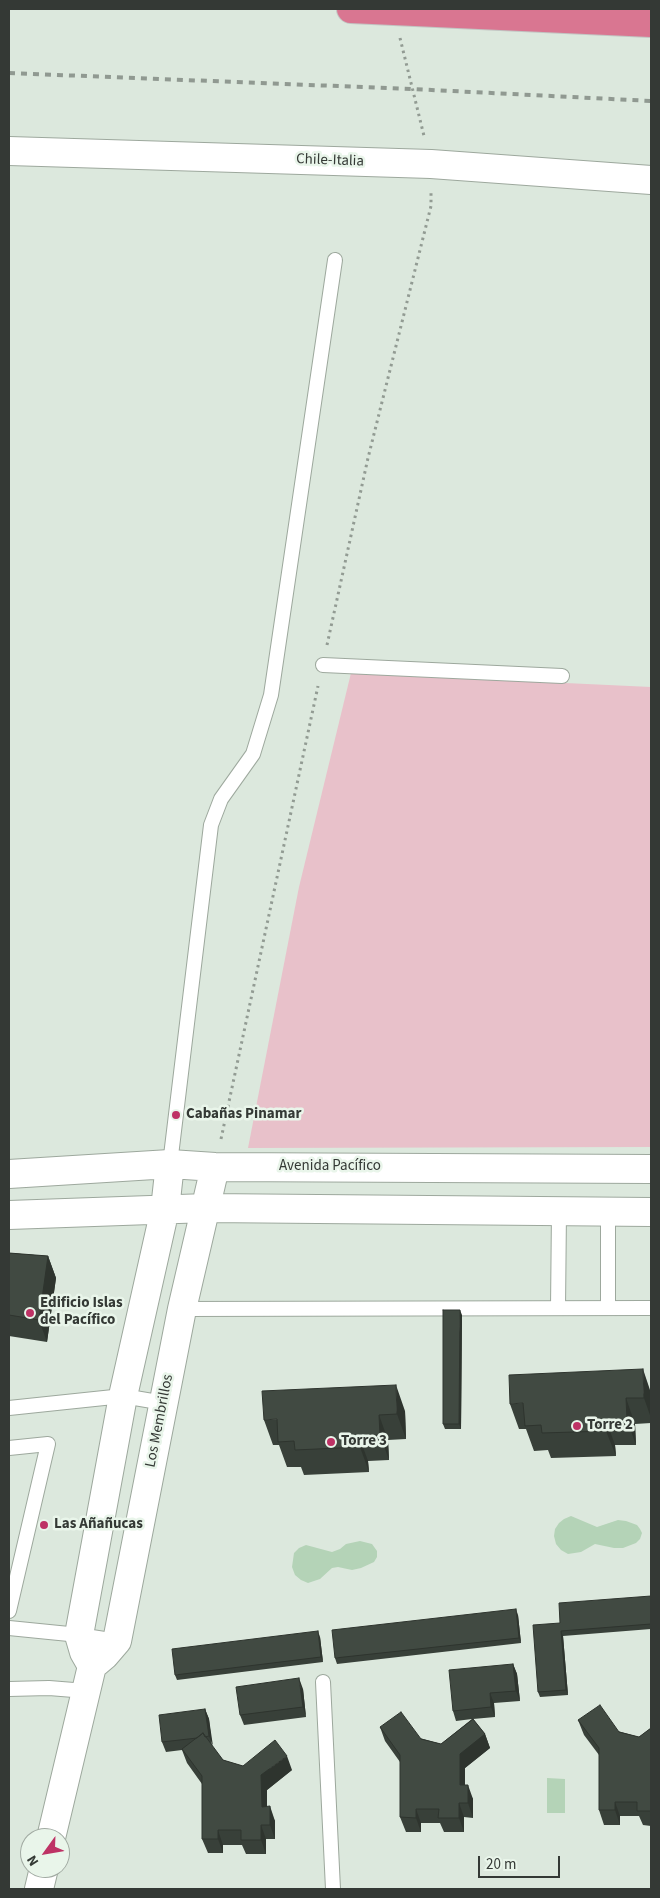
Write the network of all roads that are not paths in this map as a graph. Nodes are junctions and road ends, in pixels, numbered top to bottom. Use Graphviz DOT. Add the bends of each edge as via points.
graph roads {
  1 [pos="351,9"];
  2 [pos="651,23"];
  3 [pos="9,151"];
  4 [pos="651,180"];
  5 [pos="335,260"];
  6 [pos="323,665"];
  7 [pos="562,676"];
  8 [pos="170,1164"];
  9 [pos="215,1167"];
  10 [pos="651,1168"];
  11 [pos="9,1174"];
  12 [pos="206,1208"];
  13 [pos="165,1209"];
  14 [pos="558,1211"];
  15 [pos="608,1212"];
  16 [pos="651,1212"];
  17 [pos="9,1215"];
  18 [pos="558,1308"];
  19 [pos="608,1308"];
  20 [pos="651,1308"];
  21 [pos="182,1309"];
  22 [pos="124,1396"];
  23 [pos="164,1403"];
  24 [pos="9,1408"];
  25 [pos="9,1448"];
  26 [pos="9,1611"];
  27 [pos="9,1628"];
  28 [pos="79,1635"];
  29 [pos="117,1641"];
  30 [pos="89,1678"];
  31 [pos="323,1682"];
  32 [pos="9,1690"];
  33 [pos="53,1828"];
  34 [pos="333,1889"];
  1 -- 2 [label="highway"];
  3 -- 4 [label="street, Chile-Italia" via="431,164"];
  5 -- 8 [label="lane" via="271,696 253,754 221,799 211,825"];
  6 -- 7 [label="lane"];
  8 -- 9 [label="street, Avenida Pacífico"];
  8 -- 11 [label="street, Avenida Pacífico"];
  8 -- 13 [label="street"];
  9 -- 10 [label="street, Avenida Pacífico"];
  9 -- 12 [label="street, Los Membrillos"];
  12 -- 13 [label="street"];
  12 -- 14 [label="street"];
  12 -- 21 [label="street, Los Membrillos"];
  13 -- 17 [label="street"];
  13 -- 22 [label="street"];
  14 -- 15 [label="street"];
  14 -- 18 [label="lane"];
  15 -- 16 [label="street"];
  15 -- 19 [label="lane"];
  18 -- 19 [label="lane"];
  18 -- 21 [label="lane"];
  19 -- 20 [label="lane"];
  21 -- 23 [label="street, Los Membrillos"];
  22 -- 23 [label="lane"];
  22 -- 24 [label="lane"];
  22 -- 28 [label="street"];
  23 -- 29 [label="street, Los Membrillos"];
  25 -- 26 [label="lane" via="48,1444"];
  27 -- 28 [label="lane"];
  28 -- 29 [label="lane"];
  28 -- 30 [label="street"];
  29 -- 30 [label="street"];
  30 -- 32 [label="lane" via="49,1688"];
  30 -- 33 [label="street"];
  31 -- 34 [label="lane"];
}
